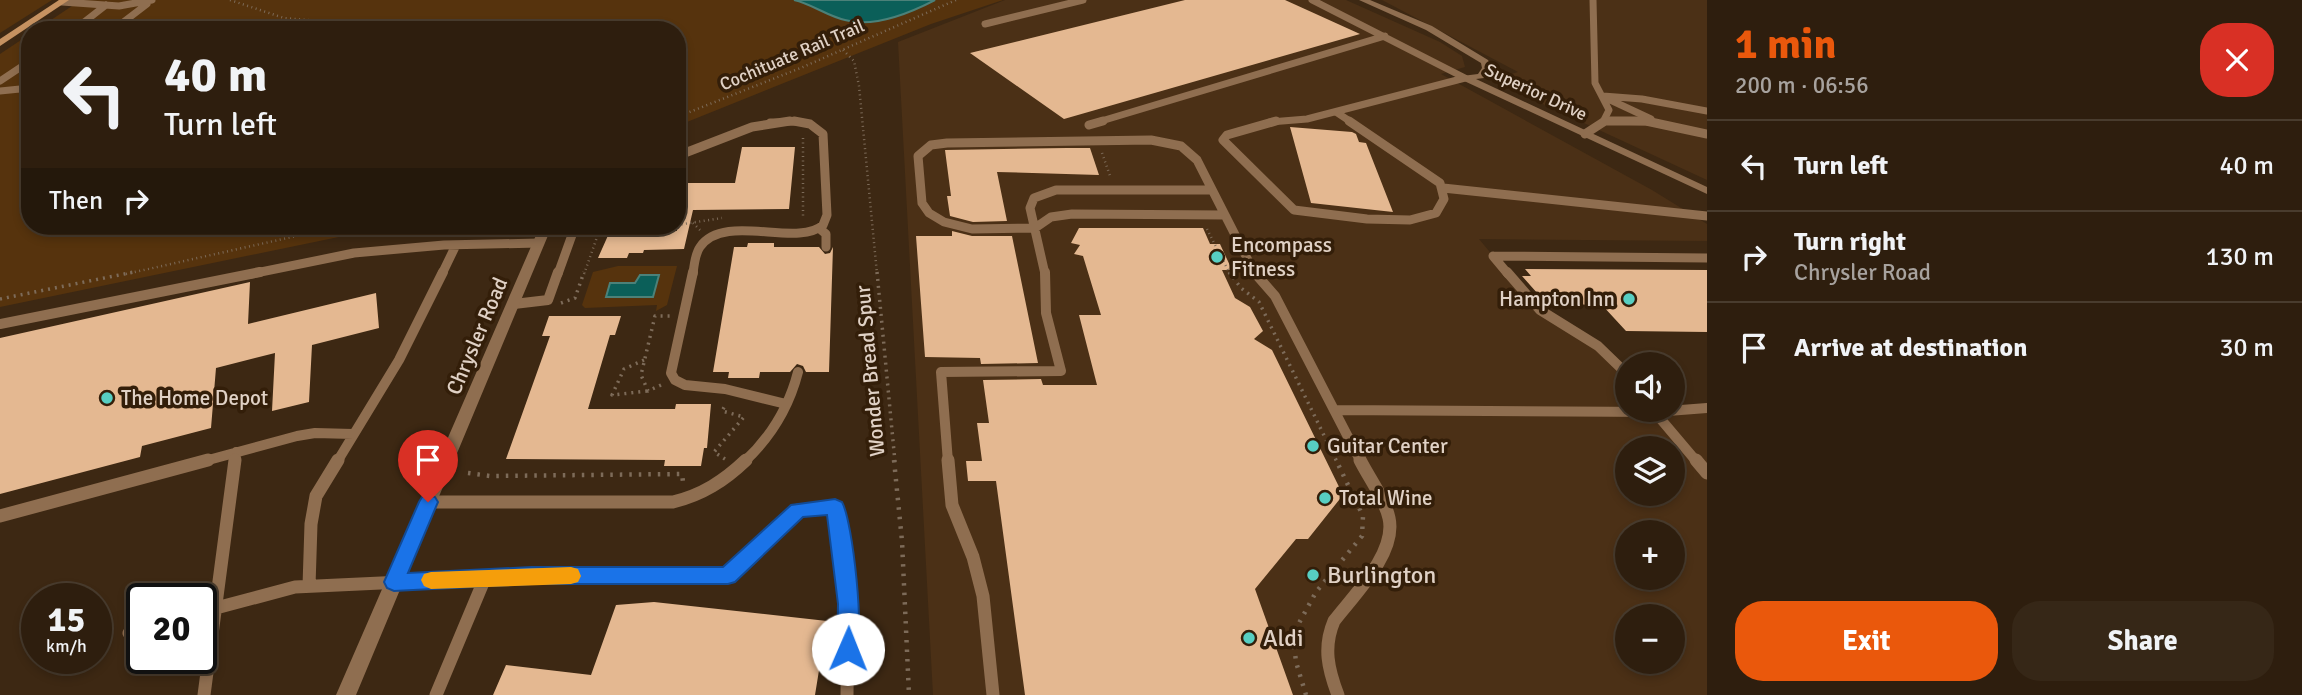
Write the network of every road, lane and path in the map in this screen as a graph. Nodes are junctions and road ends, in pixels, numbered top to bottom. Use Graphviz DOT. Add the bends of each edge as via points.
graph roads {
  1 [pos="153,0"];
  2 [pos="230,0"];
  3 [pos="956,0"];
  4 [pos="1083,0"];
  5 [pos="1312,0"];
  6 [pos="1363,0"];
  7 [pos="1593,0"];
  8 [pos="64,1"];
  9 [pos="106,5"];
  10 [pos="34,21"];
  11 [pos="86,21"];
  12 [pos="125,21"];
  13 [pos="318,21"];
  14 [pos="985,24"];
  15 [pos="21,29"];
  16 [pos="1385,36"];
  17 [pos="0,43"];
  18 [pos="843,50"];
  19 [pos="21,67"];
  20 [pos="1465,78"];
  21 [pos="0,81"];
  22 [pos="21,89"];
  23 [pos="0,91"];
  24 [pos="1603,96"];
  25 [pos="1707,111"];
  26 [pos="1336,112"];
  27 [pos="686,113"];
  28 [pos="1605,121"];
  29 [pos="1663,124"];
  30 [pos="1089,125"];
  31 [pos="1707,133"];
  32 [pos="800,134"];
  33 [pos="1585,134"];
  34 [pos="686,153"];
  35 [pos="1443,188"];
  36 [pos="1212,190"];
  37 [pos="1707,191"];
  38 [pos="1225,215"];
  39 [pos="1707,216"];
  40 [pos="725,218"];
  41 [pos="803,218"];
  42 [pos="693,223"];
  43 [pos="686,224"];
  44 [pos="1206,226"];
  45 [pos="1035,228"];
  46 [pos="820,229"];
  47 [pos="303,235"];
  48 [pos="542,235"];
  49 [pos="572,235"];
  50 [pos="597,235"];
  51 [pos="692,237"];
  52 [pos="539,243"];
  53 [pos="456,245"];
  54 [pos="826,247"];
  55 [pos="1707,258"];
  56 [pos="0,299"];
  57 [pos="514,304"];
  58 [pos="674,304"];
  59 [pos="552,305"];
  60 [pos="0,324"];
  61 [pos="644,360"];
  62 [pos="1615,361"];
  63 [pos="798,372"];
  64 [pos="670,388"];
  65 [pos="648,391"];
  66 [pos="718,398"];
  67 [pos="786,404"];
  68 [pos="1707,408"];
  69 [pos="1685,409"];
  70 [pos="1335,410"];
  71 [pos="1615,411"];
  72 [pos="1663,422"];
  73 [pos="353,434"];
  74 [pos="236,453"];
  75 [pos="718,468"];
  76 [pos="468,473"];
  77 [pos="1707,473"];
  78 [pos="688,487"];
  79 [pos="428,502"];
  80 [pos="0,516"];
  81 [pos="485,578"];
  82 [pos="394,582"];
  83 [pos="309,586"];
  84 [pos="217,600"];
  85 [pos="217,608"];
  86 [pos="207,674"];
  87 [pos="204,695"];
  88 [pos="346,695"];
  89 [pos="436,695"];
  90 [pos="847,695"];
  91 [pos="909,695"];
  92 [pos="993,695"];
  93 [pos="1306,695"];
  94 [pos="1338,695"];
  1 -- 9 [label="lane" via="130,6"];
  1 -- 12 [label="lane"];
  2 -- 13 [label="path" via="284,18"];
  3 -- 18 [label="path, Cochituate Rail Trail"];
  4 -- 14 [label="lane"];
  5 -- 16 [label="lane"];
  6 -- 20 [label="street, Superior Drive" via="1429,28 1485,62 1487,68 1481,76"];
  7 -- 24 [label="lane" via="1594,77"];
  8 -- 9 [label="lane"];
  8 -- 10 [label="main road"];
  9 -- 11 [label="lane"];
  15 -- 17 [label="main road"];
  16 -- 20 [label="lane"];
  16 -- 30 [label="lane"];
  18 -- 27 [label="path, Cochituate Rail Trail"];
  18 -- 91 [label="path, Wonder Bread Spur" via="854,61 859,86 902,541"];
  19 -- 21 [label="lane"];
  20 -- 26 [label="lane"];
  20 -- 33 [label="street, Superior Drive"];
  22 -- 23 [label="lane"];
  24 -- 25 [label="lane"];
  24 -- 28 [label="lane" via="1609,110"];
  24 -- 29 [label="lane"];
  26 -- 35 [label="lane" via="1430,174"];
  26 -- 35 [label="lane" via="1307,120 1273,121 1223,140 1285,204 1301,211 1387,222 1430,216 1444,199"];
  28 -- 29 [label="lane"];
  28 -- 33 [label="lane"];
  29 -- 31 [label="lane"];
  32 -- 41 [label="path" via="804,144"];
  33 -- 37 [label="street, Superior Drive"];
  34 -- 46 [label="lane" via="772,121 794,120 815,127 825,141 827,215"];
  35 -- 39 [label="lane"];
  36 -- 38 [label="lane"];
  36 -- 45 [label="lane" via="1047,191 1030,203"];
  36 -- 45 [label="lane" via="1193,155 1163,141 947,143 931,145 918,156 922,203 935,217 972,229"];
  38 -- 45 [label="lane" via="1072,214 1051,217"];
  38 -- 70 [label="lane" via="1257,277 1275,296"];
  40 -- 42 [label="path"];
  42 -- 43 [label="path"];
  42 -- 51 [label="path" via="700,230"];
  44 -- 93 [label="path" via="1245,295 1259,302 1363,516 1362,536 1316,592 1293,634"];
  45 -- 92 [label="lane" via="1045,266 1046,313 1061,371 941,372 952,505 980,580"];
  46 -- 54 [label="lane" via="826,234"];
  46 -- 67 [label="lane" via="720,233 703,240 672,368 673,377 685,385"];
  47 -- 56 [label="path"];
  48 -- 52 [label="street, Chrysler Road"];
  49 -- 57 [label="lane" via="548,300"];
  50 -- 59 [label="path" via="575,298"];
  52 -- 53 [label="lane"];
  52 -- 57 [label="street, Chrysler Road"];
  53 -- 60 [label="lane" via="342,255"];
  53 -- 73 [label="lane" via="407,345"];
  55 -- 62 [label="lane" via="1493,256 1540,310"];
  57 -- 79 [label="street, Chrysler Road"];
  58 -- 61 [label="path" via="671,316 654,316"];
  61 -- 65 [label="path" via="641,376"];
  61 -- 65 [label="path" via="624,369 612,395"];
  63 -- 67 [label="lane"];
  64 -- 65 [label="path" via="662,384"];
  66 -- 75 [label="path" via="728,400 723,411 744,417 714,453 727,460"];
  67 -- 79 [label="lane" via="762,441 735,470 704,493 682,501"];
  68 -- 69 [label="lane"];
  70 -- 71 [label="lane"];
  70 -- 94 [label="lane" via="1392,528 1388,548 1328,632 1327,663"];
  72 -- 77 [label="lane"];
  73 -- 74 [label="lane" via="307,434"];
  73 -- 83 [label="lane" via="316,496"];
  74 -- 80 [label="lane"];
  74 -- 84 [label="lane"];
  76 -- 78 [label="path" via="682,474 683,487"];
  79 -- 82 [label="street, Chrysler Road"];
  81 -- 82 [label="lane"];
  81 -- 89 [label="lane"];
  81 -- 90 [label="lane" via="728,576 798,510 835,507 848,604"];
  82 -- 83 [label="lane"];
  82 -- 88 [label="street, Chrysler Road"];
  83 -- 85 [label="lane" via="280,589"];
  86 -- 87 [label="lane"];
}
